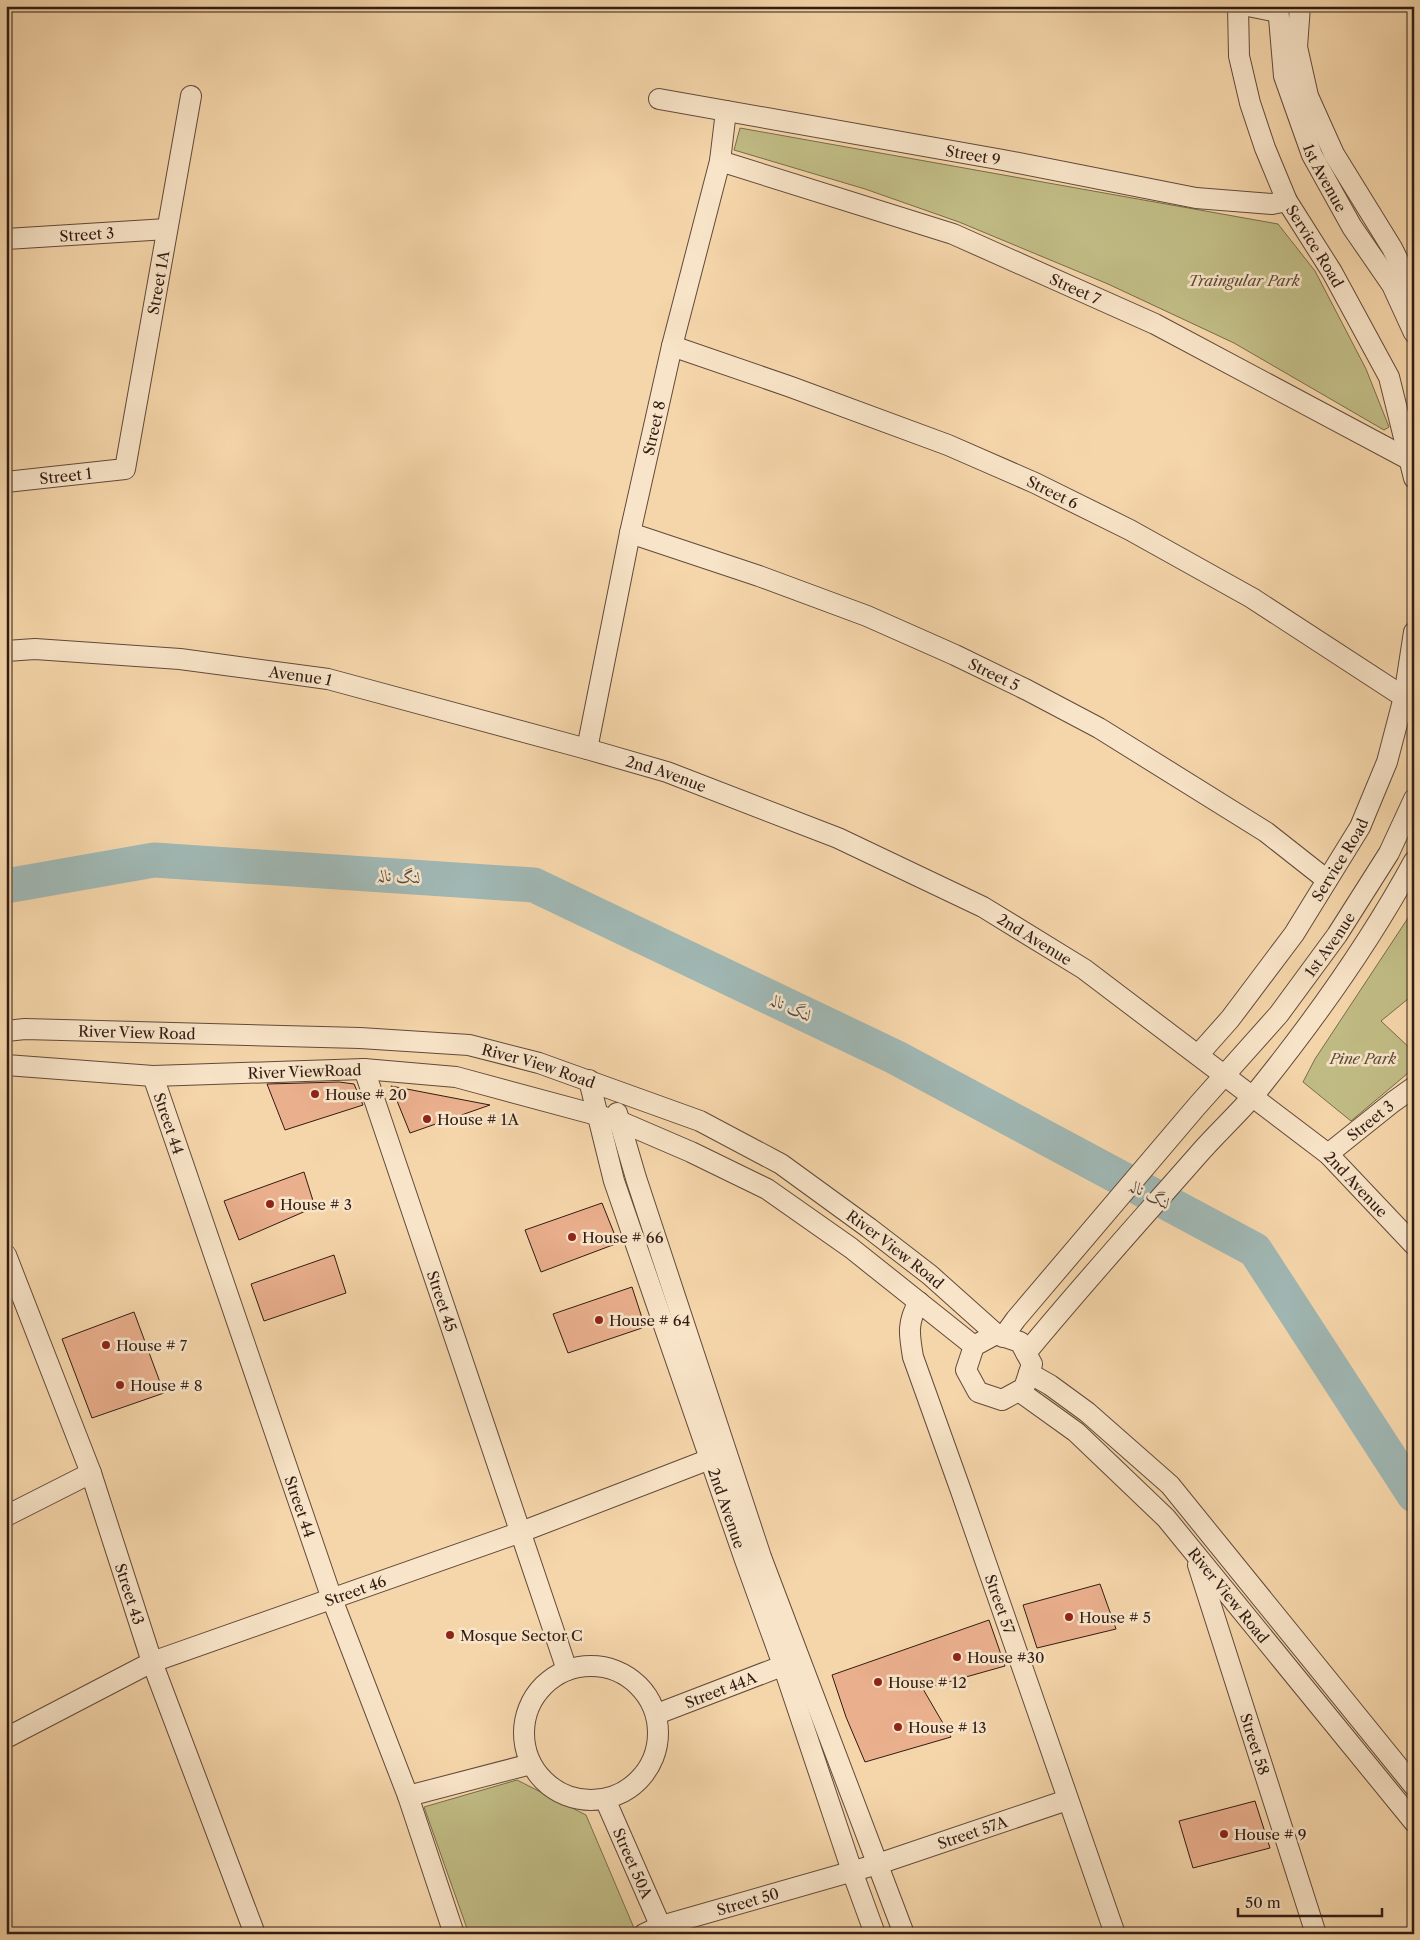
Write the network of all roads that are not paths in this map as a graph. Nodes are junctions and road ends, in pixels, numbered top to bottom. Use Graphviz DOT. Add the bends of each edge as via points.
graph roads {
  1 [pos="1238,6"];
  2 [pos="1248,6"];
  3 [pos="1300,6"];
  4 [pos="1278,9"];
  5 [pos="191,96"];
  6 [pos="659,99"];
  7 [pos="726,111"];
  8 [pos="720,161"];
  9 [pos="1288,201"];
  10 [pos="168,229"];
  11 [pos="6,239"];
  12 [pos="1414,292"];
  13 [pos="1414,332"];
  14 [pos="672,346"];
  15 [pos="125,469"];
  16 [pos="1412,469"];
  17 [pos="6,482"];
  18 [pos="630,533"];
  19 [pos="1414,632"];
  20 [pos="6,651"];
  21 [pos="1404,697"];
  22 [pos="587,749"];
  23 [pos="1414,798"];
  24 [pos="1414,861"];
  25 [pos="1327,880"];
  26 [pos="6,1031"];
  27 [pos="1198,1055"];
  28 [pos="6,1065"];
  29 [pos="364,1069"];
  30 [pos="153,1076"];
  31 [pos="1226,1076"];
  32 [pos="589,1080"];
  33 [pos="1414,1088"];
  34 [pos="613,1089"];
  35 [pos="1252,1096"];
  36 [pos="597,1115"];
  37 [pos="619,1121"];
  38 [pos="1328,1154"];
  39 [pos="1414,1244"];
  40 [pos="6,1255"];
  41 [pos="13,1299"];
  42 [pos="919,1302"];
  43 [pos="1000,1336"];
  44 [pos="1032,1345"];
  45 [pos="974,1346"];
  46 [pos="1029,1373"];
  47 [pos="1020,1391"];
  48 [pos="710,1459"];
  49 [pos="90,1473"];
  50 [pos="6,1516"];
  51 [pos="522,1532"];
  52 [pos="1195,1553"];
  53 [pos="332,1600"];
  54 [pos="152,1662"];
  55 [pos="792,1662"];
  56 [pos="566,1670"];
  57 [pos="656,1714"];
  58 [pos="6,1738"];
  59 [pos="530,1764"];
  60 [pos="1414,1786"];
  61 [pos="408,1796"];
  62 [pos="605,1799"];
  63 [pos="1067,1800"];
  64 [pos="1414,1822"];
  65 [pos="878,1864"];
  66 [pos="852,1871"];
  67 [pos="656,1931"];
  68 [pos="255,1934"];
  69 [pos="454,1934"];
  70 [pos="875,1934"];
  71 [pos="904,1934"];
  72 [pos="1115,1934"];
  73 [pos="1316,1934"];
  1 -- 9 [label="street, Service Road" via="1239,56 1250,102 1264,148"];
  2 -- 4 [label="street"];
  3 -- 12 [label="street, 1st Avenue" via="1297,47 1308,96 1334,154 1392,248"];
  4 -- 13 [label="street, 1st Avenue" via="1284,76 1312,155 1352,227 1392,285"];
  5 -- 10 [label="street, Street 1A"];
  6 -- 7 [label="street, Street 9"];
  7 -- 8 [label="street, Street 8"];
  7 -- 9 [label="street, Street 9" via="1196,198 1272,204"];
  8 -- 14 [label="street, Street 8"];
  8 -- 16 [label="street, Street 7" via="953,234 1155,324"];
  9 -- 16 [label="street, Service Road" via="1332,272 1389,377"];
  10 -- 11 [label="street, Street 3"];
  10 -- 15 [label="street, Street 1A"];
  14 -- 18 [label="street, Street 8"];
  14 -- 21 [label="street, Street 6" via="948,445 1035,483 1130,530 1252,598"];
  15 -- 17 [label="street, Street 1"];
  18 -- 22 [label="street, Street 8"];
  18 -- 25 [label="street, Street 5" via="867,616 1027,690 1099,728 1266,832"];
  19 -- 21 [label="street, Service Road"];
  20 -- 22 [label="street, Avenue 1" via="35,649 180,658 328,679"];
  21 -- 25 [label="street, Service Road" via="1387,762 1360,827"];
  22 -- 27 [label="street, 2nd Avenue" via="668,772 838,838 982,907 1084,969"];
  23 -- 31 [label="street, 1st Avenue" via="1389,853 1337,935 1279,1014"];
  24 -- 35 [label="street, 1st Avenue" via="1361,950"];
  25 -- 27 [label="street, Service Road" via="1294,934 1230,1019"];
  26 -- 32 [label="street, River View Road" via="25,1028 360,1038 469,1045"];
  27 -- 31 [label="street, 2nd Avenue"];
  28 -- 30 [label="street, River ViewRoad"];
  29 -- 30 [label="street, River ViewRoad"];
  29 -- 36 [label="street, River ViewRoad" via="456,1078"];
  29 -- 51 [label="street, Street 45"];
  30 -- 53 [label="street, Street 44"];
  31 -- 35 [label="street, 2nd Avenue"];
  31 -- 43 [label="street, 1st Avenue"];
  32 -- 34 [label="street, River View Road"];
  32 -- 36 [label="street, 2nd Avenue"];
  33 -- 38 [label="street, Street 3"];
  34 -- 37 [label="street, 2nd Avenue"];
  34 -- 43 [label="street, River View Road" via="700,1121 782,1164 922,1269"];
  35 -- 38 [label="street, 2nd Avenue"];
  35 -- 44 [label="street, 1st Avenue"];
  36 -- 37 [label="street, River View Road"];
  36 -- 48 [label="street, 2nd Avenue" via="614,1181"];
  37 -- 42 [label="street, River View Road" via="767,1189 851,1248"];
  37 -- 55 [label="street, 2nd Avenue" via="761,1556"];
  38 -- 39 [label="street, 2nd Avenue"];
  40 -- 41 [label="street, Street 43"];
  41 -- 49 [label="street, Street 43"];
  42 -- 45 [label="street, River View Road"];
  42 -- 63 [label="street, Street 57" via="911,1315 909,1336 913,1357"];
  43 -- 44 [label="street"];
  43 -- 45 [label="street"];
  44 -- 46 [label="street"];
  45 -- 47 [label="street" via="966,1370 978,1392 1002,1400"];
  46 -- 47 [label="street"];
  46 -- 60 [label="street, River View Road" via="1087,1412 1170,1485"];
  47 -- 52 [label="street, River View Road" via="1076,1432 1166,1518"];
  48 -- 51 [label="street, Street 46"];
  48 -- 55 [label="street, 2nd Avenue"];
  49 -- 50 [label="street"];
  49 -- 54 [label="street, Street 43"];
  51 -- 53 [label="street, Street 46"];
  51 -- 56 [label="street"];
  52 -- 64 [label="street, River View Road"];
  52 -- 73 [label="street, Street 58"];
  53 -- 54 [label="street, Street 46"];
  53 -- 61 [label="street, Street 44"];
  54 -- 58 [label="street, Street 46"];
  54 -- 68 [label="street, Street 43"];
  55 -- 57 [label="street, Street 44A"];
  55 -- 65 [label="street, 2nd Avenue"];
  55 -- 66 [label="street, 2nd Avenue"];
  56 -- 57 [label="street" via="588,1666 611,1668 631,1678 647,1694"];
  56 -- 59 [label="street" via="547,1682 530,1706 525,1720 524,1742"];
  57 -- 62 [label="street" via="659,1736 655,1758 643,1777 626,1791"];
  59 -- 61 [label="street"];
  59 -- 62 [label="street" via="544,1782 562,1794 583,1800"];
  61 -- 69 [label="street, Street 44"];
  62 -- 67 [label="street, Street 50A"];
  63 -- 65 [label="street, Street 57A"];
  63 -- 72 [label="street, Street 57"];
  65 -- 66 [label="street, Street 57A"];
  65 -- 71 [label="street, 2nd Avenue"];
  66 -- 67 [label="street, Street 50"];
  66 -- 70 [label="street, 2nd Avenue"];
}
